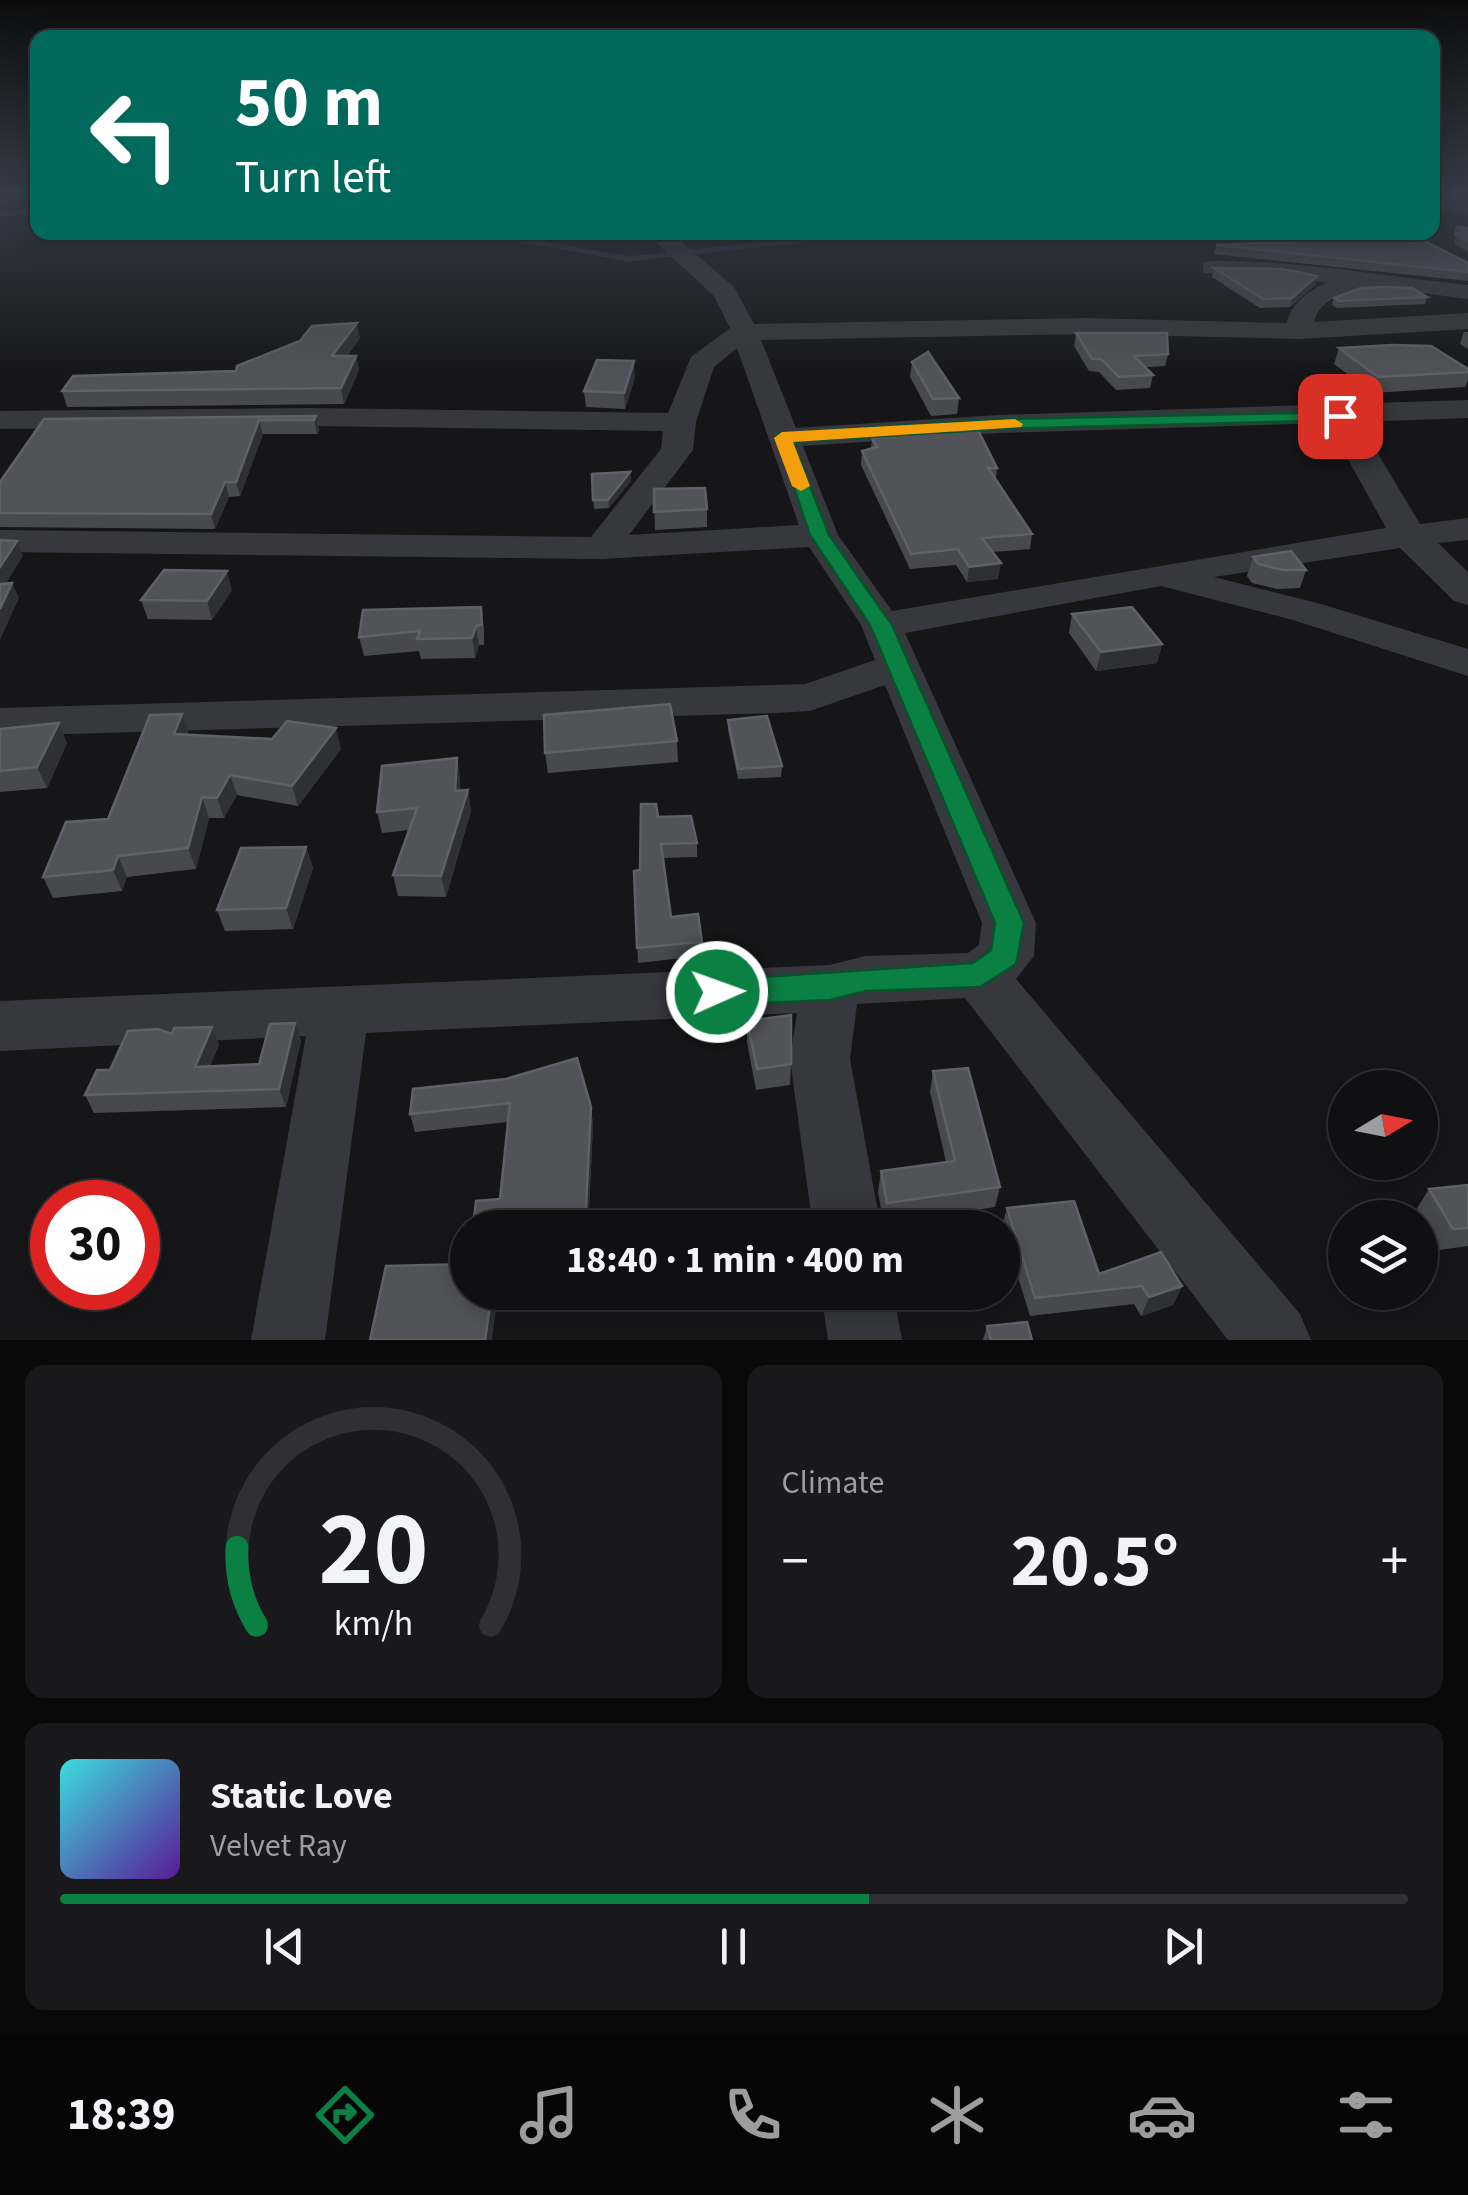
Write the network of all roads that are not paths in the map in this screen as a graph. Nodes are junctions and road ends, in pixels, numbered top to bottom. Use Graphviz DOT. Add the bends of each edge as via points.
graph roads {
  1 [pos="684,255"];
  2 [pos="1210,268"];
  3 [pos="1352,281"];
  4 [pos="1468,292"];
  5 [pos="1468,322"];
  6 [pos="745,331"];
  7 [pos="1300,332"];
  8 [pos="1468,409"];
  9 [pos="1340,416"];
  10 [pos="0,420"];
  11 [pos="680,422"];
  12 [pos="782,438"];
  13 [pos="1468,529"];
  14 [pos="820,535"];
  15 [pos="1408,536"];
  16 [pos="0,541"];
  17 [pos="601,548"];
  18 [pos="1159,574"];
  19 [pos="1468,593"];
  20 [pos="890,645"];
  21 [pos="1468,663"];
  22 [pos="0,722"];
  23 [pos="980,975"];
  24 [pos="830,988"];
  25 [pos="340,1008"];
  26 [pos="0,1026"];
  27 [pos="843,1210"];
  28 [pos="860,1310"];
  29 [pos="288,1340"];
  30 [pos="864,1340"];
  31 [pos="1274,1340"];
  1 -- 6 [label="street" via="725,292"];
  2 -- 3 [label="street" via="1280,267"];
  3 -- 4 [label="street"];
  3 -- 7 [label="street" via="1320,295 1302,314"];
  5 -- 7 [label="street"];
  6 -- 7 [label="street" via="1087,326"];
  6 -- 11 [label="street" via="702,363"];
  6 -- 12 [label="street"];
  8 -- 9 [label="street"];
  9 -- 12 [label="street" via="998,424"];
  9 -- 15 [label="street"];
  10 -- 11 [label="street"];
  11 -- 17 [label="street" via="666,466"];
  12 -- 14 [label="street"];
  13 -- 15 [label="street"];
  14 -- 17 [label="street"];
  14 -- 20 [label="street"];
  15 -- 18 [label="street"];
  15 -- 19 [label="street"];
  16 -- 17 [label="street"];
  18 -- 20 [label="street"];
  18 -- 21 [label="street"];
  20 -- 22 [label="street" via="810,697"];
  20 -- 23 [label="street" via="1009,923 1006,956"];
  23 -- 24 [label="street" via="866,979"];
  23 -- 31 [label="street"];
  24 -- 25 [label="street"];
  24 -- 27 [label="street" via="820,1059"];
  25 -- 26 [label="street"];
  25 -- 29 [label="street"];
  28 -- 30 [label="street"];
}
